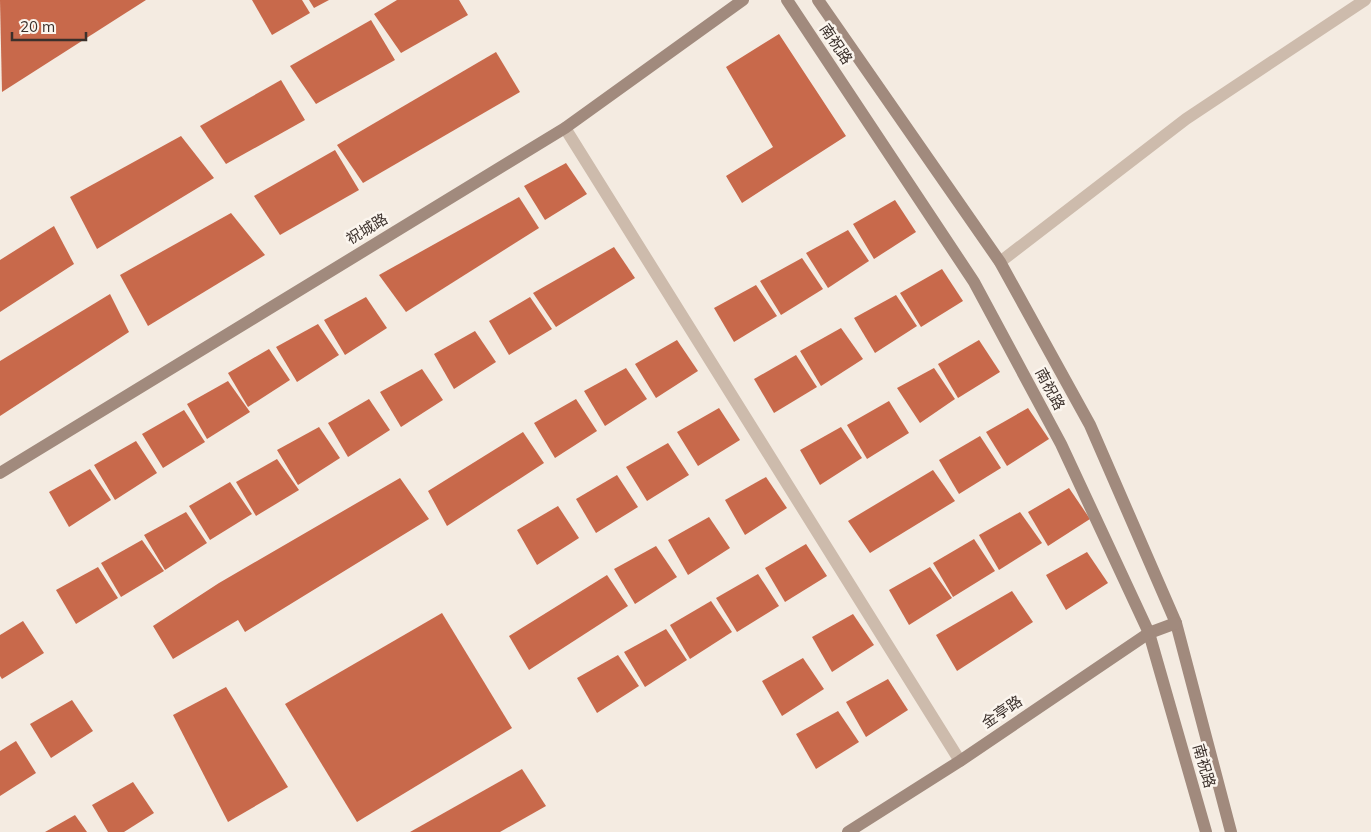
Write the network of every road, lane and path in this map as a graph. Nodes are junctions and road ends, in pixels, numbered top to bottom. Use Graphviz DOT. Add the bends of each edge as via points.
graph roads {
  1 [pos="743,0"];
  2 [pos="787,0"];
  3 [pos="818,0"];
  4 [pos="1365,0"];
  5 [pos="565,128"];
  6 [pos="1000,262"];
  7 [pos="0,473"];
  8 [pos="1176,623"];
  9 [pos="1149,633"];
  10 [pos="960,761"];
  11 [pos="848,832"];
  12 [pos="1206,832"];
  13 [pos="1231,832"];
  1 -- 5 [label="main road, 祝城路"];
  2 -- 9 [label="main road, 南祝路" via="974,282 1061,444"];
  3 -- 6 [label="main road, 南祝路"];
  4 -- 6 [label="street" via="1186,119"];
  5 -- 7 [label="main road, 祝城路"];
  5 -- 10 [label="street"];
  6 -- 8 [label="main road, 南祝路" via="1090,425"];
  8 -- 9 [label="main road, 金亭路"];
  8 -- 13 [label="main road, 南祝路"];
  9 -- 10 [label="main road, 金亭路"];
  9 -- 12 [label="main road, 南祝路"];
  10 -- 11 [label="main road, 金亭路"];
}
